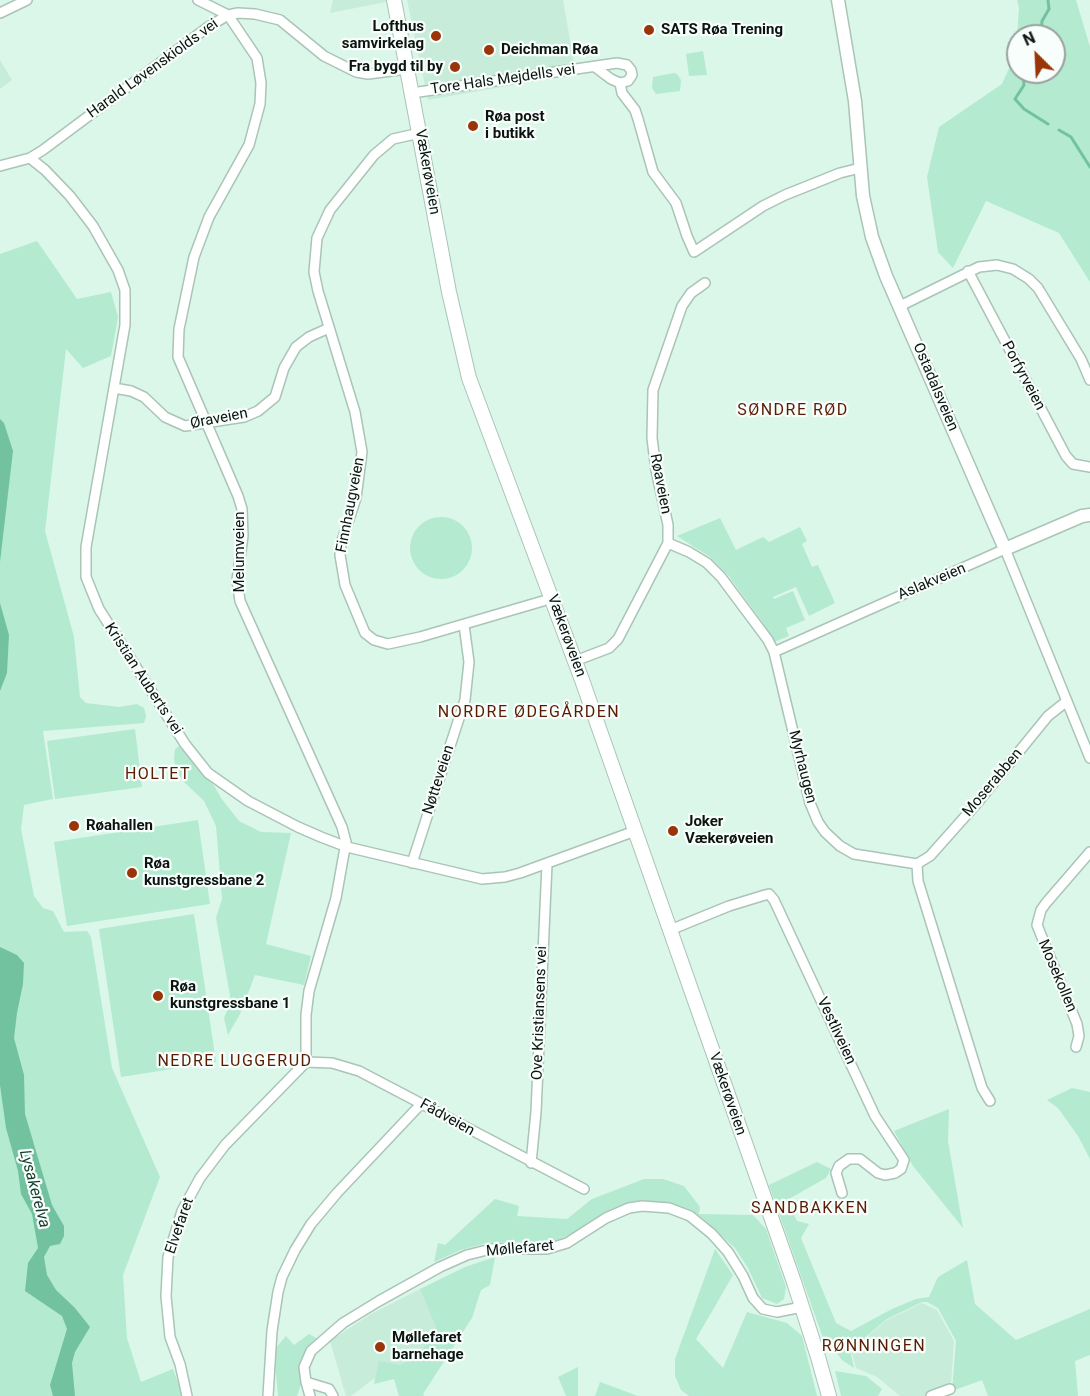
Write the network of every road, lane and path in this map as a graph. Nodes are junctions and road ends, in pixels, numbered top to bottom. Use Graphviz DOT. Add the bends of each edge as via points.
graph roads {
  1 [pos="27,0"];
  2 [pos="198,0"];
  3 [pos="394,0"];
  4 [pos="838,0"];
  5 [pos="0,13"];
  6 [pos="228,15"];
  7 [pos="594,67"];
  8 [pos="407,69"];
  9 [pos="620,83"];
  10 [pos="412,93"];
  11 [pos="420,133"];
  12 [pos="30,158"];
  13 [pos="0,166"];
  14 [pos="860,168"];
  15 [pos="968,271"];
  16 [pos="705,283"];
  17 [pos="900,306"];
  18 [pos="329,328"];
  19 [pos="1090,380"];
  20 [pos="114,388"];
  21 [pos="206,424"];
  22 [pos="1090,467"];
  23 [pos="1090,514"];
  24 [pos="668,543"];
  25 [pos="1005,549"];
  26 [pos="543,601"];
  27 [pos="464,625"];
  28 [pos="774,652"];
  29 [pos="575,661"];
  30 [pos="1067,701"];
  31 [pos="1090,758"];
  32 [pos="635,831"];
  33 [pos="347,847"];
  34 [pos="1090,852"];
  35 [pos="412,863"];
  36 [pos="547,864"];
  37 [pos="917,864"];
  38 [pos="670,930"];
  39 [pos="1076,1047"];
  40 [pos="306,1062"];
  41 [pos="990,1101"];
  42 [pos="421,1104"];
  43 [pos="531,1162"];
  44 [pos="584,1189"];
  45 [pos="842,1193"];
  46 [pos="802,1307"];
  47 [pos="306,1382"];
  48 [pos="950,1389"];
  49 [pos="187,1396"];
  50 [pos="268,1396"];
  51 [pos="310,1396"];
  52 [pos="333,1396"];
  53 [pos="829,1396"];
  54 [pos="931,1396"];
  1 -- 5 [label="street"];
  2 -- 6 [label="street, Melumveien"];
  3 -- 8 [label="main road, Vækerøveien"];
  4 -- 14 [label="street, Ostadalsveien" via="854,94"];
  6 -- 8 [label="street, Harald Løvenskiolds vei" via="280,20 324,56 356,72"];
  6 -- 12 [label="street, Harald Løvenskiolds vei"];
  6 -- 21 [label="street, Melumveien" via="257,58 261,83 249,145 201,236 179,329 180,366"];
  7 -- 9 [label="street, Tore Hals Mejdells vei"];
  7 -- 9 [label="street, Tore Hals Mejdells vei" via="627,65 632,75"];
  7 -- 10 [label="street, Tore Hals Mejdells vei"];
  8 -- 10 [label="main road, Vækerøveien"];
  9 -- 14 [label="street" via="639,119 654,176 676,203 694,252 763,206"];
  10 -- 11 [label="main road, Vækerøveien"];
  11 -- 18 [label="street, Finnhaugveien" via="393,139 378,150 322,223 314,272"];
  11 -- 29 [label="main road, Vækerøveien" via="463,359"];
  12 -- 13 [label="street, Harald Løvenskiolds vei"];
  12 -- 20 [label="street, Kristian Auberts vei" via="70,196 118,270 125,290 125,325"];
  14 -- 17 [label="street, Ostadalsveien" via="872,237"];
  15 -- 17 [label="street"];
  15 -- 19 [label="street" via="987,265 1004,266 1029,279 1063,329"];
  15 -- 22 [label="street, Porfyrveien" via="1066,456 1073,464"];
  16 -- 24 [label="street, Røaveien" via="682,306 653,390 651,438"];
  17 -- 25 [label="street, Ostadalsveien"];
  18 -- 21 [label="street, Øraveien" via="296,346 275,397 268,404 244,417"];
  18 -- 27 [label="street, Finnhaugveien" via="355,412 362,452 356,498 340,555 345,585 358,619 369,637 388,644"];
  20 -- 21 [label="street, Øraveien" via="144,397 174,423"];
  20 -- 33 [label="street, Kristian Auberts vei" via="86,547 86,577 99,609 185,744 208,773 298,827"];
  21 -- 33 [label="street, Melumveien" via="242,509 237,580 240,601 342,826"];
  23 -- 25 [label="street, Aslakveien"];
  24 -- 28 [label="street, Myrhaugen" via="698,558 722,577"];
  24 -- 29 [label="street" via="618,639 609,648"];
  25 -- 28 [label="street, Aslakveien"];
  25 -- 30 [label="street, Ostadalsveien"];
  26 -- 27 [label="street, Finnhaugveien"];
  27 -- 35 [label="street, Nøtteveien" via="469,662 465,700"];
  28 -- 37 [label="street, Myrhaugen" via="805,784 818,822 849,852"];
  29 -- 32 [label="main road, Vækerøveien"];
  30 -- 31 [label="street, Ostadalsveien"];
  30 -- 37 [label="street, Moserabben" via="1048,716 930,856"];
  32 -- 36 [label="street, Kristian Auberts vei"];
  32 -- 38 [label="main road, Vækerøveien"];
  33 -- 35 [label="street, Kristian Auberts vei"];
  33 -- 40 [label="street, Melumveien" via="309,991"];
  34 -- 39 [label="street, Mosekollen" via="1046,903 1037,925 1077,1024"];
  35 -- 36 [label="street, Kristian Auberts vei" via="482,879 505,877"];
  36 -- 43 [label="street, Ove Kristiansens vei"];
  37 -- 41 [label="street" via="918,881 982,1088"];
  38 -- 45 [label="street, Vestliveien" via="765,895 774,900 875,1116 904,1157 901,1169 885,1175 860,1159 845,1161 836,1173"];
  38 -- 46 [label="main road, Vækerøveien"];
  40 -- 42 [label="street, Fådveien" via="342,1065 359,1071"];
  40 -- 49 [label="street, Elvefaret" via="225,1145 182,1211 168,1257 166,1296 170,1337"];
  42 -- 43 [label="street, Fådveien"];
  42 -- 50 [label="street" via="337,1193 295,1250 278,1292"];
  43 -- 44 [label="street, Fådveien"];
  46 -- 47 [label="street, Møllefaret" via="777,1312 764,1309 753,1298 728,1252 699,1223 669,1208 635,1207 617,1212 567,1243 547,1249 491,1249 440,1267 343,1323 323,1339 311,1351 304,1367"];
  46 -- 53 [label="main road, Vækerøveien"];
  47 -- 51 [label="street, Møllefaret"];
  47 -- 52 [label="street" via="329,1389"];
  48 -- 54 [label="street"];
}
